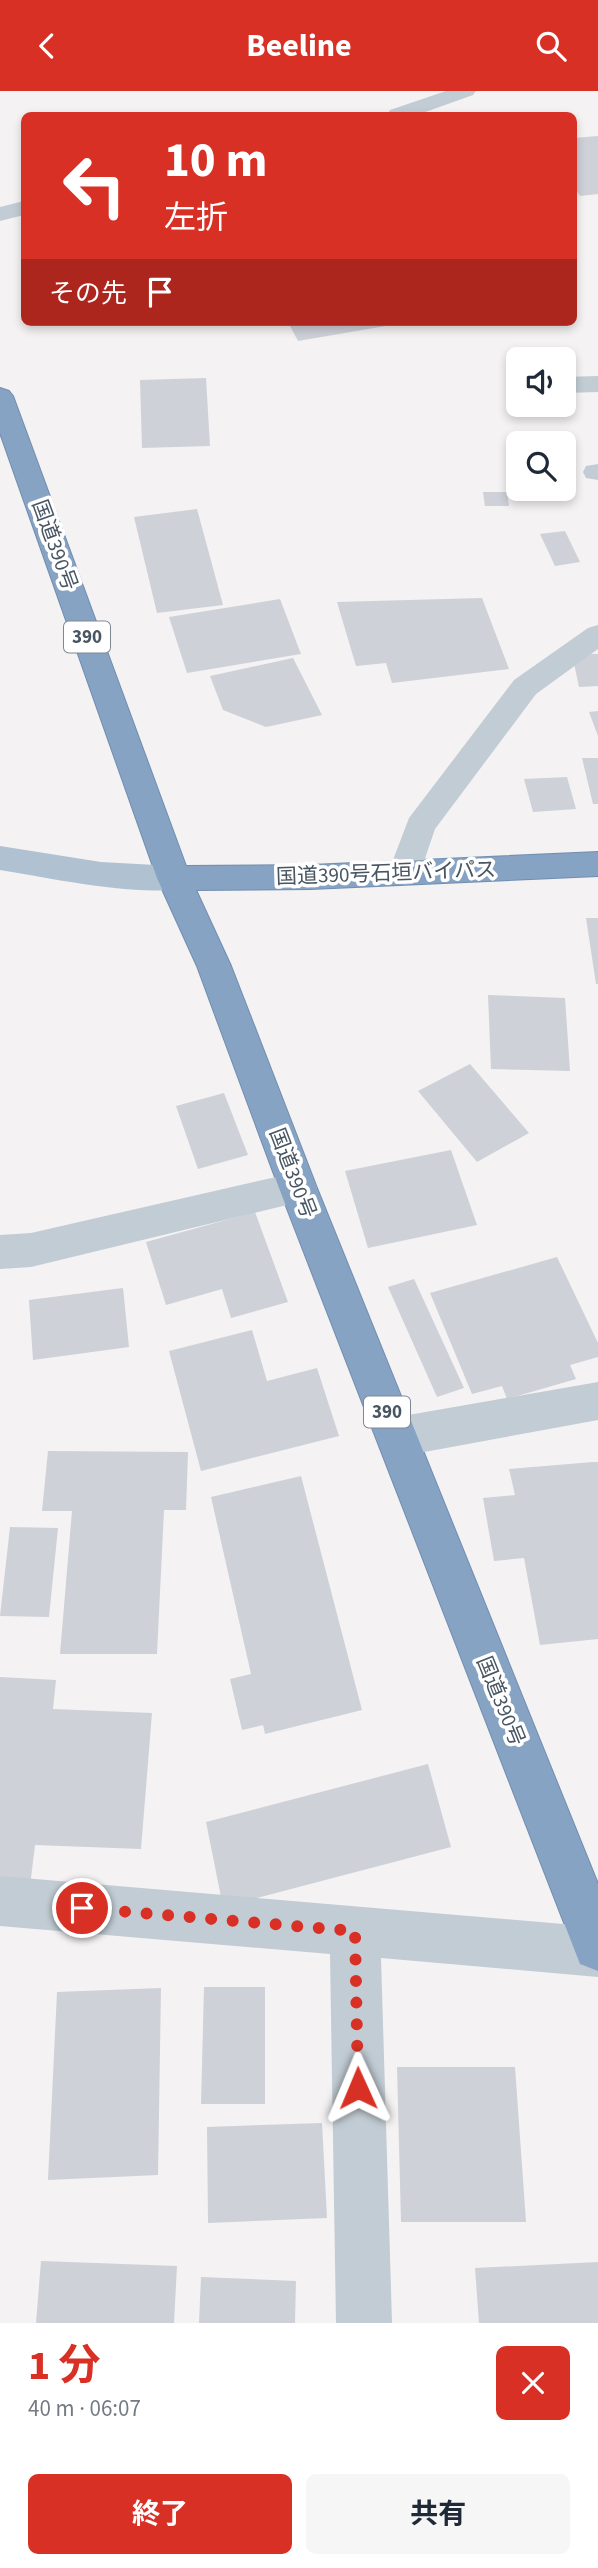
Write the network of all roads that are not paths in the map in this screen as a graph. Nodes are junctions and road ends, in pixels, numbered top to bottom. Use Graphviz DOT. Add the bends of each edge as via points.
graph roads {
  1 [pos="466,91"];
  2 [pos="406,112"];
  3 [pos="21,209"];
  4 [pos="0,214"];
  5 [pos="598,384"];
  6 [pos="576,385"];
  7 [pos="0,396"];
  8 [pos="598,635"];
  9 [pos="0,858"];
  10 [pos="598,864"];
  11 [pos="405,873"];
  12 [pos="174,878"];
  13 [pos="298,1188"];
  14 [pos="0,1252"];
  15 [pos="598,1401"];
  16 [pos="397,1437"];
  17 [pos="0,1901"];
  18 [pos="355,1931"];
  19 [pos="598,1946"];
  20 [pos="598,1952"];
  21 [pos="364,2323"];
  1 -- 2 [label="street"];
  3 -- 4 [label="street"];
  5 -- 6 [label="street"];
  7 -- 12 [label="highway, 国道390号 / 390"];
  8 -- 11 [label="street" via="525,687 421,826"];
  9 -- 12 [label="main road" via="101,874"];
  10 -- 11 [label="highway, 国道390号石垣バイパス"];
  11 -- 12 [label="highway, 国道390号石垣バイパス"];
  12 -- 13 [label="highway, 国道390号 / 390" via="214,966"];
  13 -- 14 [label="street" via="31,1250"];
  13 -- 16 [label="highway, 国道390号 / 390"];
  15 -- 16 [label="street"];
  16 -- 19 [label="highway, 国道390号 / 390"];
  17 -- 18 [label="street"];
  18 -- 20 [label="street"];
  18 -- 21 [label="street"];
}
